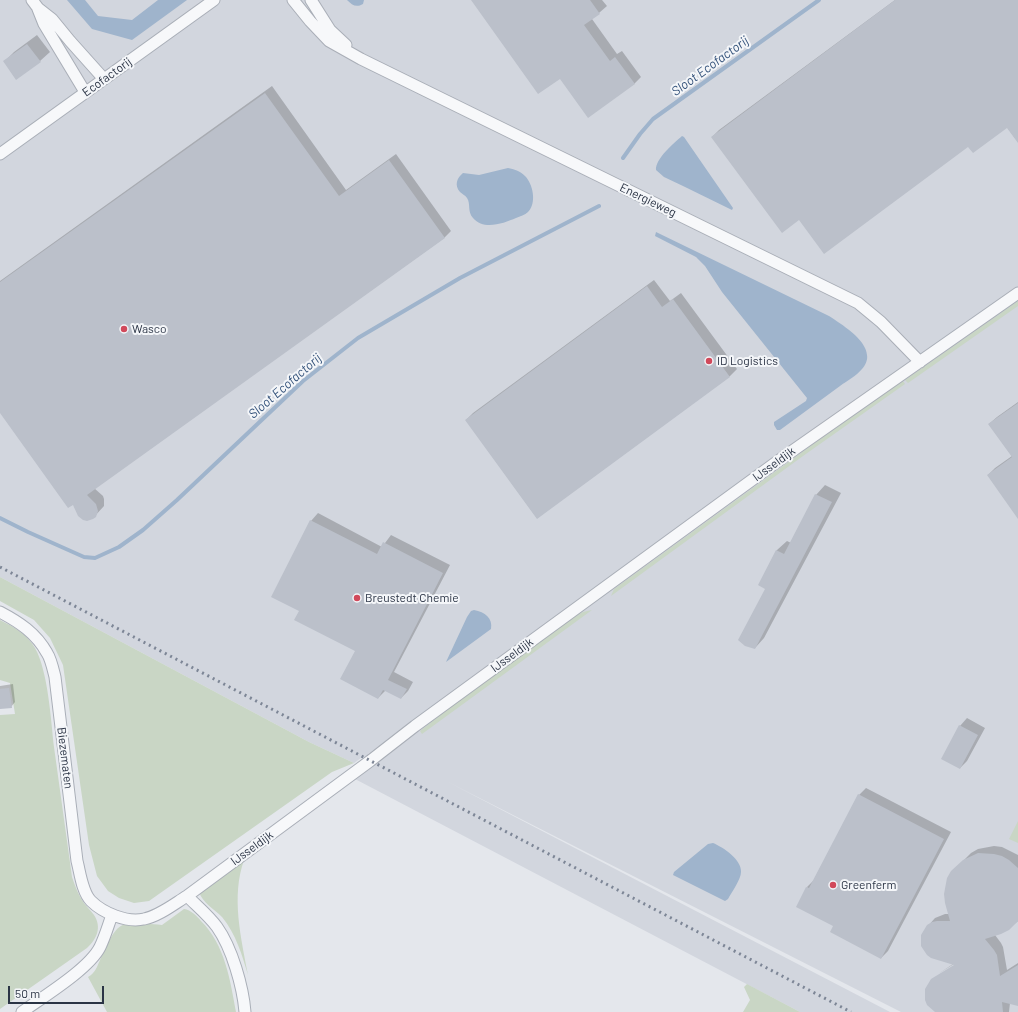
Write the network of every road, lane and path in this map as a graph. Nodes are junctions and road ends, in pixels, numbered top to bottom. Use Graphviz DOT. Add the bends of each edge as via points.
graph roads {
  1 [pos="214,0"];
  2 [pos="293,0"];
  3 [pos="311,0"];
  4 [pos="35,4"];
  5 [pos="362,59"];
  6 [pos="104,79"];
  7 [pos="85,92"];
  8 [pos="0,154"];
  9 [pos="1018,293"];
  10 [pos="920,362"];
  11 [pos="0,612"];
  12 [pos="187,896"];
  13 [pos="112,915"];
  14 [pos="22,1012"];
  15 [pos="245,1012"];
  1 -- 6 [label="street, Ecofactorij"];
  2 -- 5 [label="street, Energieweg" via="330,41"];
  3 -- 5 [label="street, Energieweg" via="330,30"];
  4 -- 6 [label="street" via="52,19"];
  4 -- 7 [label="street" via="44,24"];
  5 -- 10 [label="street, Energieweg" via="858,303 881,322"];
  6 -- 7 [label="street, Ecofactorij"];
  7 -- 8 [label="street, Ecofactorij"];
  9 -- 10 [label="street, IJsseldijk"];
  10 -- 12 [label="street, IJsseldijk" via="784,457"];
  11 -- 13 [label="street, Biezematen" via="32,632 48,654 55,677 77,860 90,900"];
  12 -- 13 [label="street, IJsseldijk" via="144,919 132,920"];
  12 -- 15 [label="street" via="218,928 231,954 244,999"];
  13 -- 14 [label="street" via="100,948 90,960 66,981"];
}
